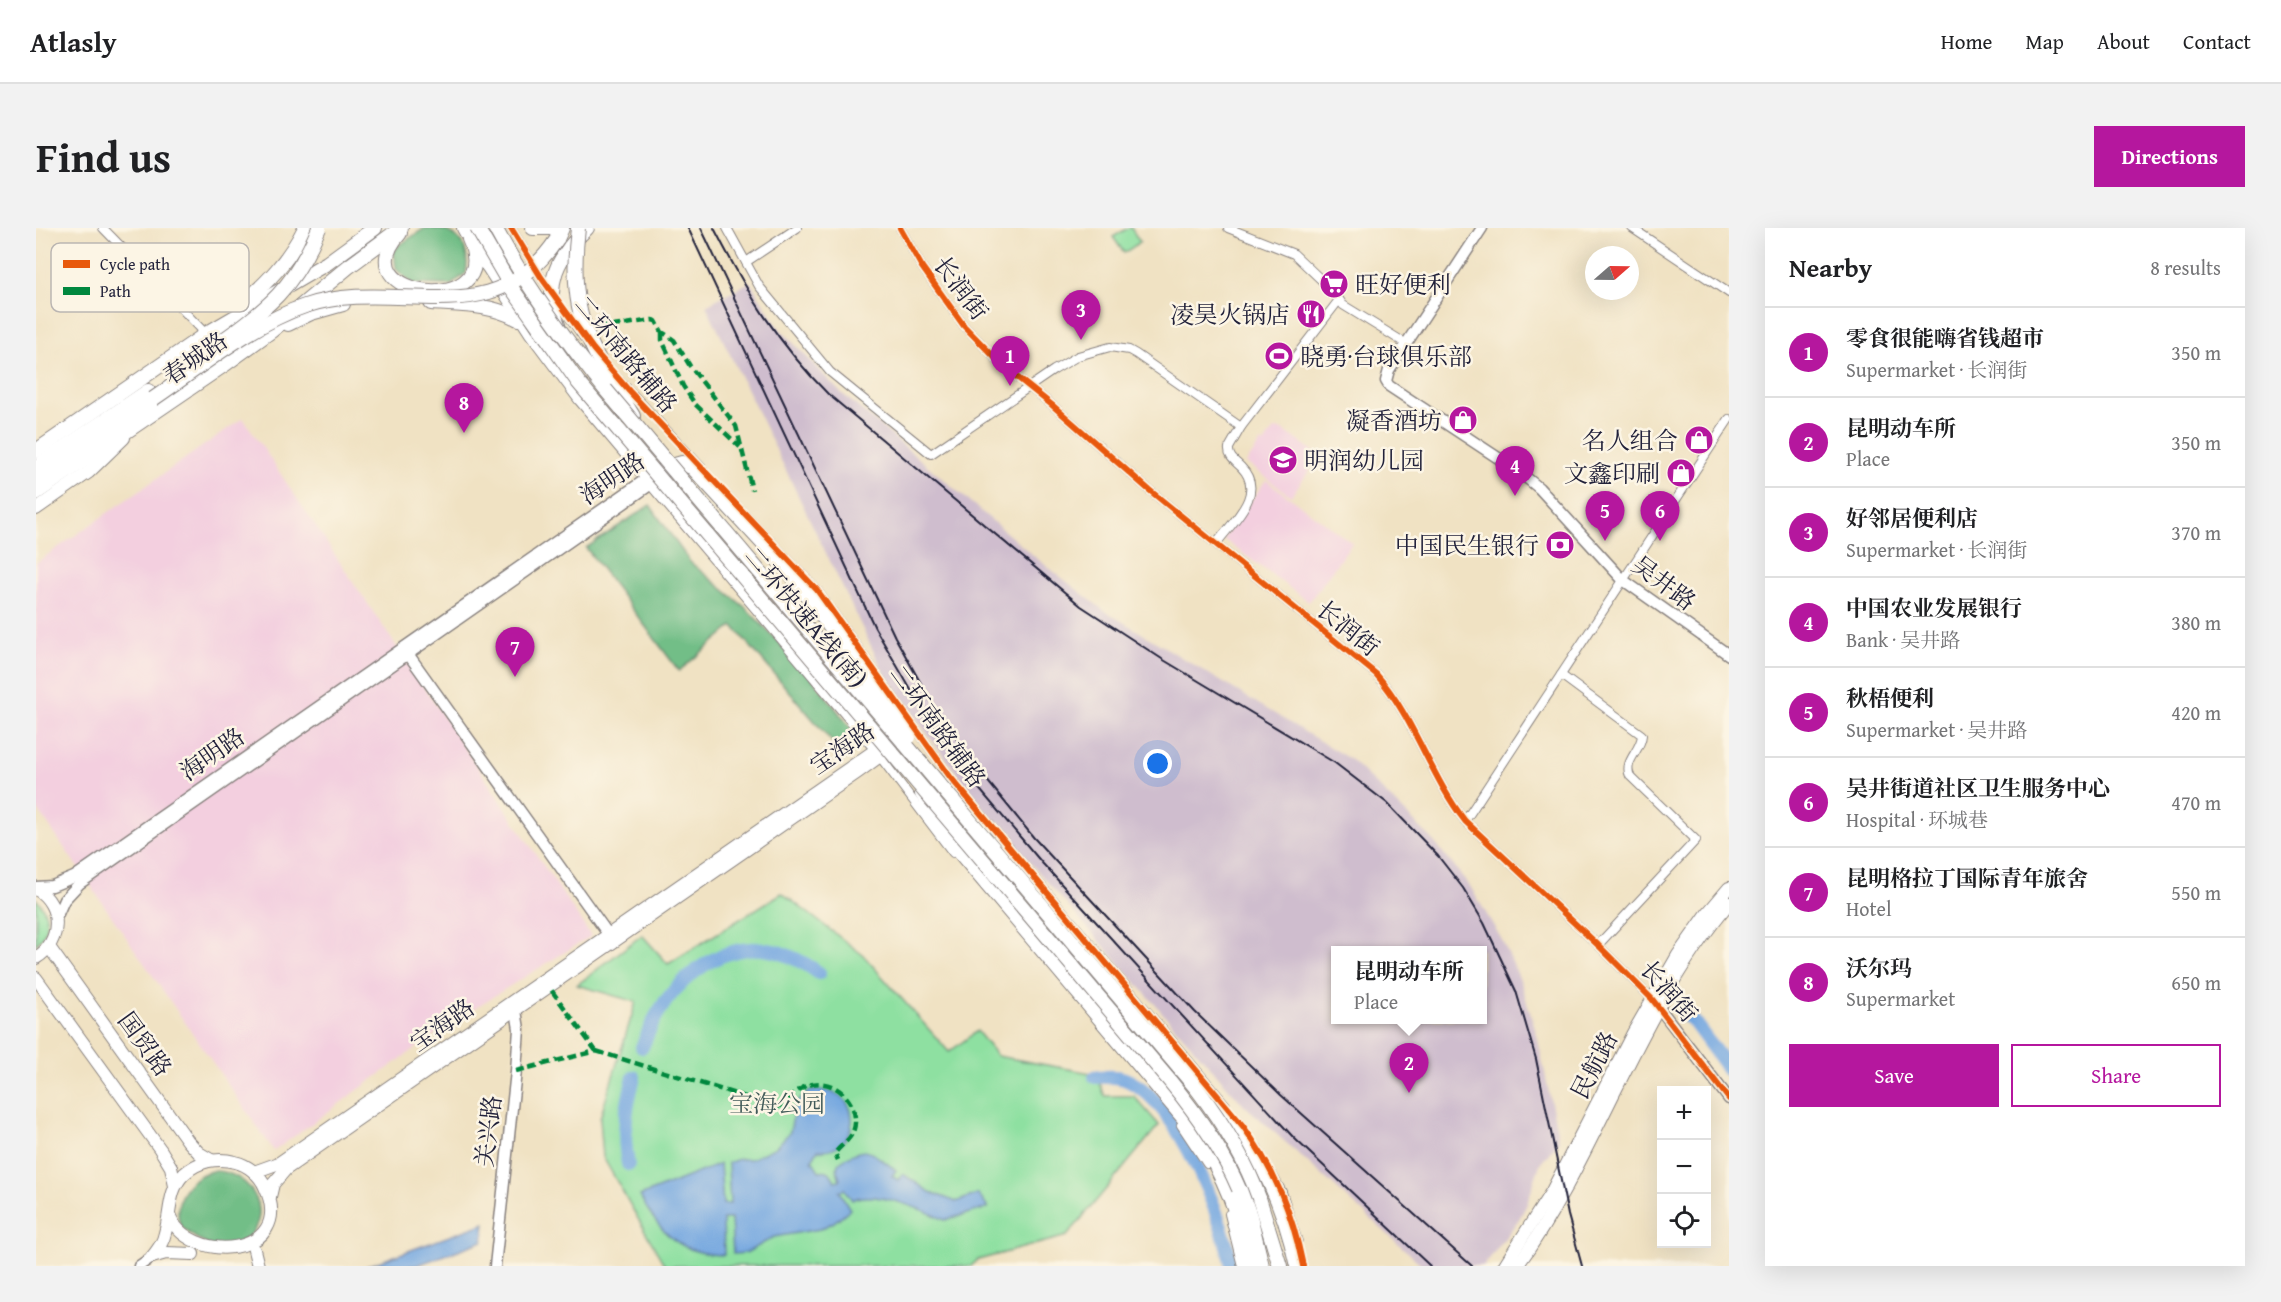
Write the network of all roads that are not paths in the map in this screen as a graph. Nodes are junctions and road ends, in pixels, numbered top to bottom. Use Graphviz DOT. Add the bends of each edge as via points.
graph roads {
  1 [pos="103,228"];
  2 [pos="305,228"];
  3 [pos="319,228"];
  4 [pos="375,228"];
  5 [pos="403,228"];
  6 [pos="494,228"];
  7 [pos="511,228"];
  8 [pos="533,228"];
  9 [pos="555,228"];
  10 [pos="562,228"];
  11 [pos="578,228"];
  12 [pos="587,228"];
  13 [pos="727,228"];
  14 [pos="797,228"];
  15 [pos="900,228"];
  16 [pos="1228,228"];
  17 [pos="1482,228"];
  18 [pos="1632,228"];
  19 [pos="473,231"];
  20 [pos="118,243"];
  21 [pos="746,262"];
  22 [pos="551,292"];
  23 [pos="1729,293"];
  24 [pos="249,298"];
  25 [pos="1339,300"];
  26 [pos="249,309"];
  27 [pos="185,312"];
  28 [pos="232,312"];
  29 [pos="243,312"];
  30 [pos="518,319"];
  31 [pos="206,334"];
  32 [pos="1405,343"];
  33 [pos="575,356"];
  34 [pos="228,363"];
  35 [pos="1029,388"];
  36 [pos="150,395"];
  37 [pos="1729,419"];
  38 [pos="135,427"];
  39 [pos="1241,428"];
  40 [pos="36,451"];
  41 [pos="688,454"];
  42 [pos="36,467"];
  43 [pos="657,473"];
  44 [pos="36,480"];
  45 [pos="36,493"];
  46 [pos="36,509"];
  47 [pos="1216,544"];
  48 [pos="1623,580"];
  49 [pos="406,651"];
  50 [pos="1729,655"];
  51 [pos="1561,675"];
  52 [pos="913,725"];
  53 [pos="885,746"];
  54 [pos="966,816"];
  55 [pos="1465,821"];
  56 [pos="36,888"];
  57 [pos="1729,888"];
  58 [pos="1729,903"];
  59 [pos="56,918"];
  60 [pos="610,938"];
  61 [pos="1598,945"];
  62 [pos="49,947"];
  63 [pos="36,958"];
  64 [pos="36,978"];
  65 [pos="1655,1003"];
  66 [pos="515,1005"];
  67 [pos="1126,1048"];
  68 [pos="1161,1049"];
  69 [pos="1729,1099"];
  70 [pos="1198,1117"];
  71 [pos="211,1160"];
  72 [pos="254,1172"];
  73 [pos="175,1186"];
  74 [pos="270,1197"];
  75 [pos="1246,1210"];
  76 [pos="169,1214"];
  77 [pos="254,1250"];
  78 [pos="152,1257"];
  79 [pos="236,1259"];
  80 [pos="139,1266"];
  81 [pos="258,1266"];
  82 [pos="495,1266"];
  83 [pos="1242,1266"];
  84 [pos="1251,1266"];
  85 [pos="1261,1266"];
  86 [pos="1277,1266"];
  87 [pos="1297,1266"];
  88 [pos="1303,1266"];
  89 [pos="1504,1266"];
  90 [pos="1517,1266"];
  1 -- 20 [label="street"];
  2 -- 24 [label="main road" via="291,255"];
  3 -- 36 [label="main road, bridge" via="293,277 271,302"];
  4 -- 26 [label="main road, 春城路" via="327,263"];
  5 -- 19 [label="main road" via="391,245 387,268 398,282 418,289 451,288 469,279 476,263"];
  5 -- 34 [label="main road, 春城路"];
  6 -- 33 [label="main road" via="525,283"];
  6 -- 43 [label="main road, bridge" via="526,282 605,389"];
  7 -- 22 [label="street, 二环南路辅路"];
  8 -- 9 [label="main road"];
  10 -- 36 [label="main road, bridge" via="538,264 503,288 463,298 362,295 303,306 255,329"];
  11 -- 43 [label="main road, bridge" via="575,289 585,331"];
  12 -- 22 [label="main road" via="561,259"];
  13 -- 21 [label="street"];
  14 -- 21 [label="street"];
  15 -- 35 [label="street, 长润街" via="921,267 964,326"];
  16 -- 25 [label="street" via="1294,254"];
  17 -- 32 [label="street, 吴井路"];
  18 -- 23 [label="street"];
  19 -- 30 [label="street"];
  19 -- 43 [label="main road" via="487,266 511,285 580,381"];
  19 -- 70 [label="main road, 二环快速A线(南), bridge" via="536,326 592,399"];
  21 -- 35 [label="street" via="773,305 830,372 931,454"];
  22 -- 33 [label="main road" via="558,324"];
  22 -- 41 [label="street, 二环南路辅路" via="605,364"];
  25 -- 32 [label="street"];
  25 -- 39 [label="street"];
  27 -- 31 [label="street"];
  28 -- 31 [label="main road"];
  29 -- 31 [label="main road, 春城路"];
  30 -- 34 [label="main road" via="501,311 472,306 346,303 287,324"];
  30 -- 43 [label="street" via="579,401"];
  31 -- 40 [label="main road, 春城路"];
  32 -- 48 [label="street, 吴井路" via="1389,370 1389,386 1539,488"];
  33 -- 43 [label="main road"];
  34 -- 38 [label="main road, 春城路"];
  35 -- 39 [label="street" via="1078,356 1100,348 1119,348 1136,354"];
  35 -- 47 [label="street, 长润街"];
  36 -- 42 [label="main road"];
  36 -- 44 [label="main road"];
  37 -- 48 [label="street"];
  38 -- 45 [label="main road, 春城路"];
  38 -- 46 [label="main road" via="89,472"];
  39 -- 47 [label="street" via="1228,452 1248,476 1252,491"];
  41 -- 43 [label="street"];
  41 -- 52 [label="street, 二环南路辅路" via="817,591"];
  43 -- 49 [label="street, 海明路"];
  43 -- 53 [label="main road"];
  43 -- 53 [label="street"];
  43 -- 54 [label="main road, bridge"];
  43 -- 54 [label="main road, bridge" via="682,463 695,471 801,587"];
  47 -- 55 [label="street, 长润街" via="1376,674 1397,701"];
  48 -- 50 [label="street, 吴井路"];
  48 -- 51 [label="street"];
  49 -- 56 [label="street, 海明路" via="74,877"];
  49 -- 59 [label="street, 海明路" via="79,884 64,900"];
  49 -- 60 [label="street"];
  51 -- 55 [label="street"];
  51 -- 61 [label="street" via="1642,735 1642,742 1628,763 1630,776 1696,840"];
  52 -- 53 [label="street, 二环南路辅路"];
  52 -- 88 [label="street, 二环南路辅路" via="967,798 1249,1135 1282,1192"];
  53 -- 60 [label="main road, 宝海路"];
  53 -- 67 [label="main road" via="907,769 962,855"];
  53 -- 68 [label="main road"];
  53 -- 83 [label="street" via="955,856 1187,1132 1222,1194"];
  53 -- 85 [label="main road" via="1200,1115 1241,1189"];
  54 -- 86 [label="main road, bridge" via="1197,1089 1248,1169"];
  55 -- 61 [label="street, 长润街"];
  56 -- 59 [label="main road" via="50,900"];
  57 -- 65 [label="main road, 民航路" via="1678,955"];
  58 -- 65 [label="main road, 民航路"];
  59 -- 62 [label="main road" via="55,936"];
  60 -- 66 [label="main road, 宝海路"];
  61 -- 65 [label="street, 长润街"];
  62 -- 63 [label="main road"];
  62 -- 71 [label="main road, 国贸路" via="188,1140"];
  64 -- 73 [label="main road, 国贸路" via="160,1149 171,1167"];
  65 -- 69 [label="street, 长润街"];
  65 -- 89 [label="main road, 民航路" via="1552,1191"];
  65 -- 90 [label="main road, 民航路" via="1563,1197"];
  66 -- 72 [label="main road, 宝海路" via="279,1163"];
  66 -- 74 [label="main road, 宝海路" via="286,1169 273,1184"];
  66 -- 82 [label="street, 关兴路" via="519,1029 516,1071"];
  67 -- 70 [label="main road, bridge"];
  67 -- 84 [label="main road" via="1179,1110 1213,1159 1238,1214"];
  68 -- 86 [label="main road" via="1209,1109 1239,1156"];
  68 -- 87 [label="main road" via="1234,1122 1261,1165 1281,1206"];
  70 -- 75 [label="main road, 二环快速A线(南), bridge" via="1219,1148"];
  71 -- 72 [label="main road" via="234,1161"];
  71 -- 73 [label="main road" via="196,1165"];
  72 -- 74 [label="main road"];
  73 -- 76 [label="main road"];
  74 -- 77 [label="main road" via="269,1226"];
  75 -- 84 [label="main road"];
  75 -- 85 [label="main road"];
  76 -- 78 [label="main road" via="165,1235"];
  76 -- 78 [label="main road" via="178,1241 198,1256 166,1253"];
  77 -- 79 [label="main road"];
  77 -- 81 [label="main road"];
  78 -- 80 [label="street"];
}
